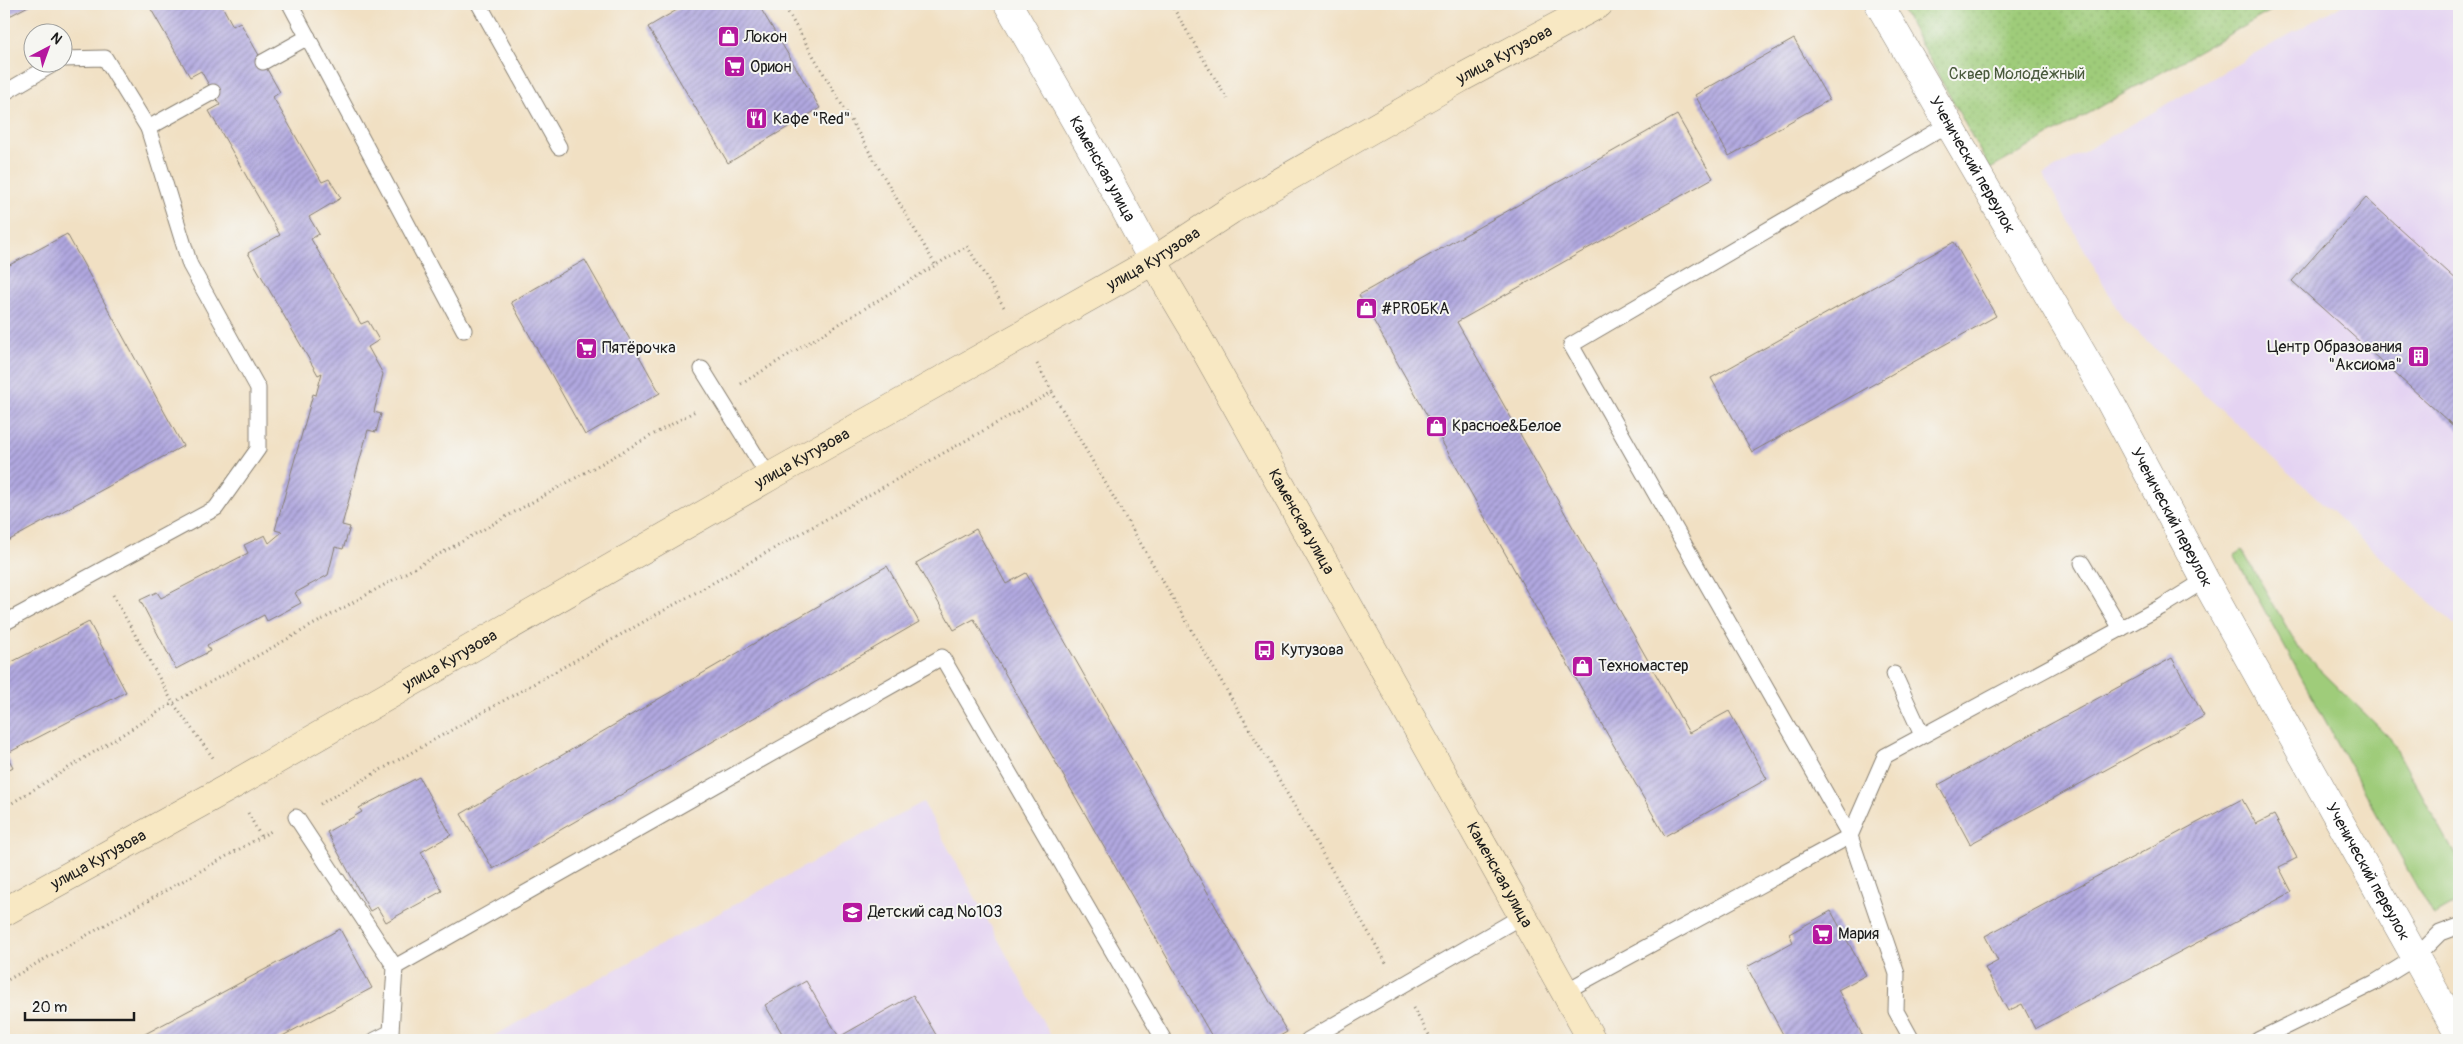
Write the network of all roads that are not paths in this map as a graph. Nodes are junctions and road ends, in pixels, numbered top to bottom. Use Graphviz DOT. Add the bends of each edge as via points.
graph roads {
  1 [pos="290,4"];
  2 [pos="480,4"];
  3 [pos="1008,4"];
  4 [pos="1599,4"];
  5 [pos="1878,4"];
  6 [pos="308,37"];
  7 [pos="72,59"];
  8 [pos="263,62"];
  9 [pos="40,72"];
  10 [pos="213,92"];
  11 [pos="4,93"];
  12 [pos="1947,125"];
  13 [pos="148,128"];
  14 [pos="559,147"];
  15 [pos="1153,262"];
  16 [pos="464,330"];
  17 [pos="702,369"];
  18 [pos="769,478"];
  19 [pos="2082,563"];
  20 [pos="2205,580"];
  21 [pos="4,623"];
  22 [pos="2121,629"];
  23 [pos="1894,674"];
  24 [pos="1922,735"];
  25 [pos="296,817"];
  26 [pos="1850,836"];
  27 [pos="4,912"];
  28 [pos="1522,916"];
  29 [pos="2459,926"];
  30 [pos="2416,958"];
  31 [pos="395,967"];
  32 [pos="1564,992"];
  33 [pos="2459,1035"];
  34 [pos="376,1040"];
  35 [pos="1164,1040"];
  36 [pos="1308,1040"];
  37 [pos="1592,1040"];
  38 [pos="1912,1040"];
  39 [pos="2258,1040"];
  1 -- 6 [label="lane"];
  2 -- 14 [label="lane"];
  3 -- 15 [label="street, Каменская улица"];
  4 -- 15 [label="street, улица Кутузова" via="1231,210"];
  5 -- 12 [label="street, Ученический переулок"];
  6 -- 8 [label="lane"];
  6 -- 16 [label="lane"];
  7 -- 13 [label="lane" via="105,58"];
  9 -- 11 [label="lane"];
  10 -- 13 [label="lane"];
  12 -- 20 [label="street, Ученический переулок" via="2108,398"];
  12 -- 26 [label="lane" via="1571,345"];
  13 -- 21 [label="lane" via="190,265 258,388 258,449 216,508"];
  15 -- 18 [label="street, улица Кутузова"];
  15 -- 28 [label="street, Каменская улица" via="1192,325"];
  17 -- 18 [label="lane"];
  18 -- 27 [label="street, улица Кутузова" via="233,785"];
  19 -- 22 [label="lane"];
  20 -- 22 [label="lane"];
  20 -- 30 [label="street, Ученический переулок"];
  22 -- 24 [label="lane"];
  23 -- 24 [label="lane"];
  24 -- 26 [label="lane" via="1885,756"];
  25 -- 31 [label="lane"];
  26 -- 32 [label="lane"];
  26 -- 38 [label="lane" via="1897,974 1896,1011"];
  28 -- 32 [label="street, Каменская улица"];
  28 -- 36 [label="lane"];
  29 -- 30 [label="lane" via="2440,933"];
  30 -- 33 [label="street, Ученический переулок"];
  30 -- 39 [label="lane" via="2374,983"];
  31 -- 34 [label="lane" via="391,1032"];
  31 -- 35 [label="lane" via="942,657"];
  32 -- 37 [label="street, Каменская улица"];
}
